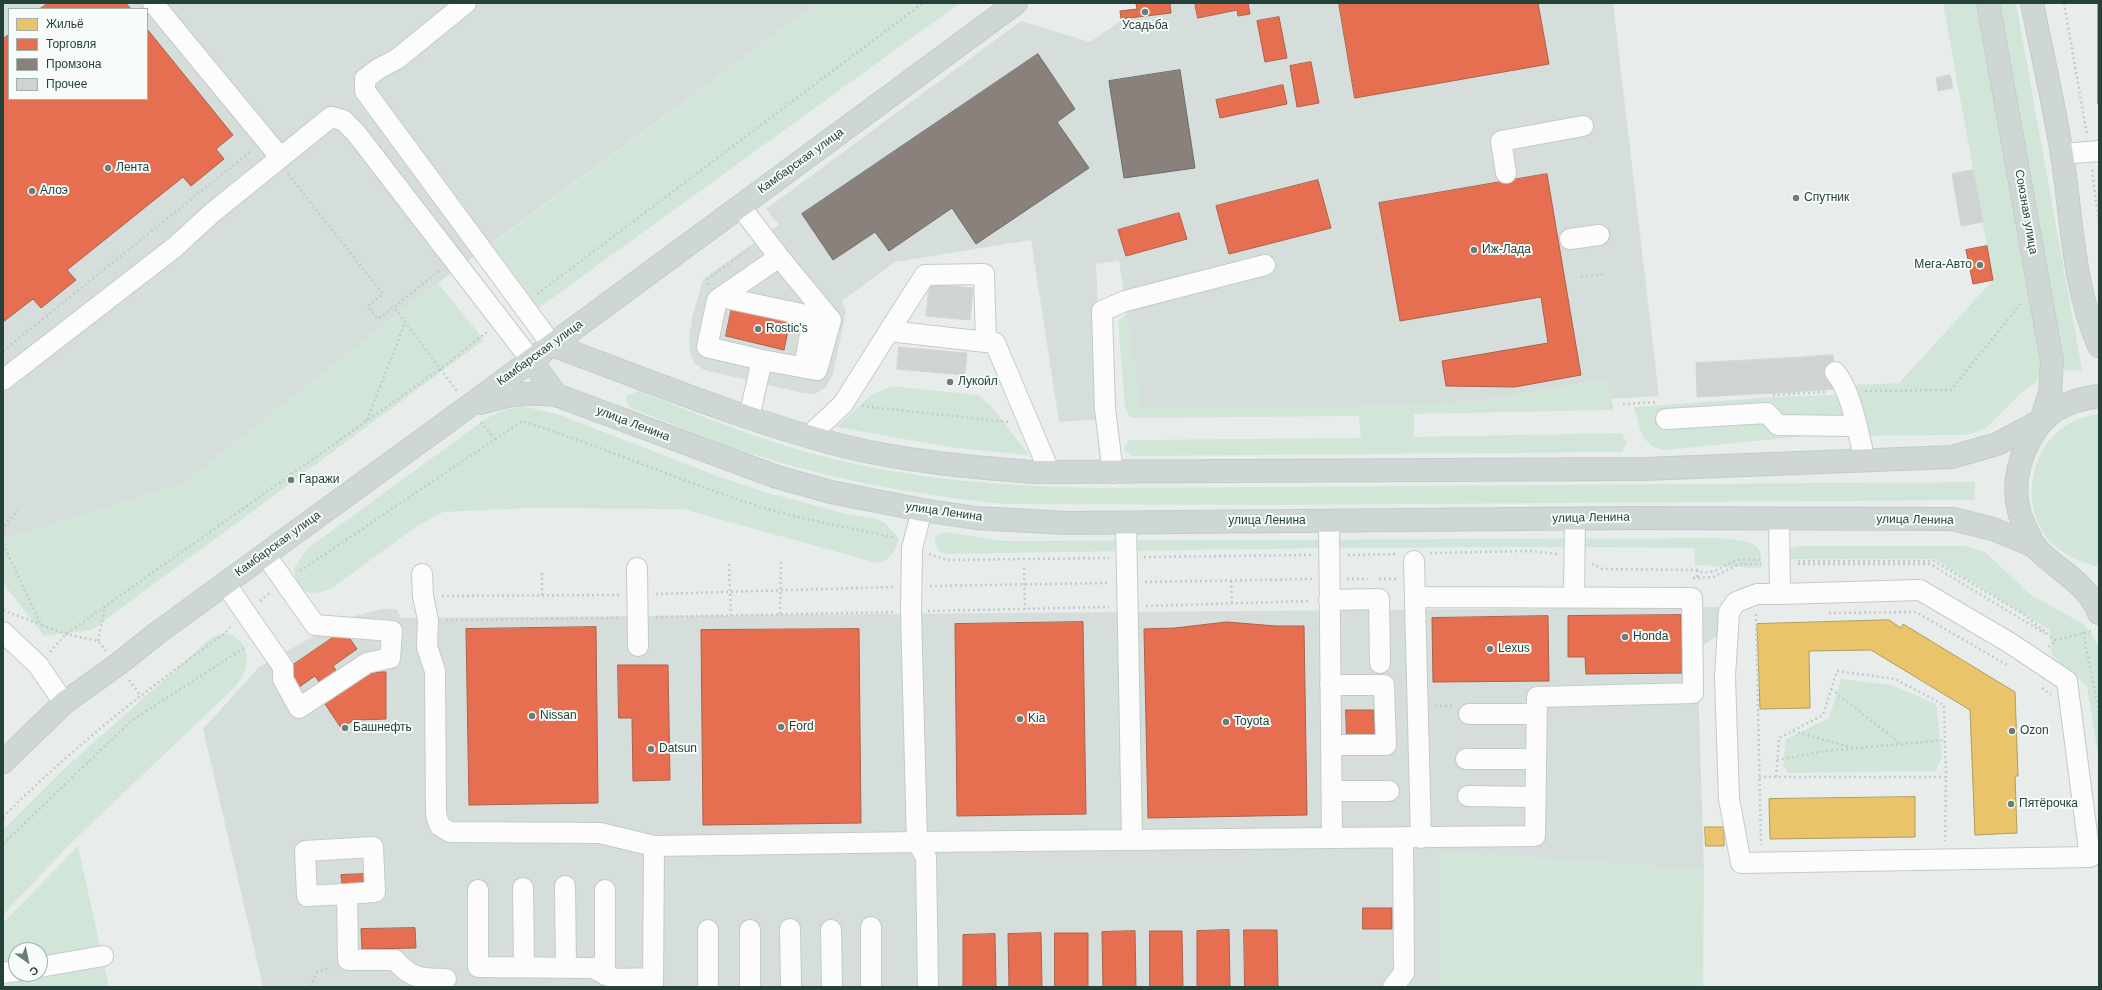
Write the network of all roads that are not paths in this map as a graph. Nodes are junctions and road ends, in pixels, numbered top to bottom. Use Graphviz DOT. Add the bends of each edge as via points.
graph roads {
  1 [pos="153,3"];
  2 [pos="466,3"];
  3 [pos="1016,3"];
  4 [pos="1988,3"];
  5 [pos="2032,3"];
  6 [pos="1583,126"];
  7 [pos="2095,152"];
  8 [pos="2062,154"];
  9 [pos="281,163"];
  10 [pos="1506,173"];
  11 [pos="740,206"];
  12 [pos="1599,235"];
  13 [pos="1570,239"];
  14 [pos="779,257"];
  15 [pos="1265,266"];
  16 [pos="722,297"];
  17 [pos="889,331"];
  18 [pos="986,342"];
  19 [pos="552,345"];
  20 [pos="2099,346"];
  21 [pos="531,360"];
  22 [pos="762,360"];
  23 [pos="804,368"];
  24 [pos="1835,372"];
  25 [pos="3,380"];
  26 [pos="556,395"];
  27 [pos="2099,396"];
  28 [pos="469,406"];
  29 [pos="749,417"];
  30 [pos="1666,419"];
  31 [pos="2041,421"];
  32 [pos="1856,426"];
  33 [pos="809,436"];
  34 [pos="1865,460"];
  35 [pos="1050,473"];
  36 [pos="1113,473"];
  37 [pos="922,510"];
  38 [pos="1779,518"];
  39 [pos="1575,519"];
  40 [pos="1329,520"];
  41 [pos="1126,522"];
  42 [pos="2036,547"];
  43 [pos="265,554"];
  44 [pos="637,568"];
  45 [pos="2066,573"];
  46 [pos="422,574"];
  47 [pos="225,582"];
  48 [pos="2099,582"];
  49 [pos="1780,594"];
  50 [pos="1574,597"];
  51 [pos="1329,600"];
  52 [pos="2099,614"];
  53 [pos="3,632"];
  54 [pos="638,646"];
  55 [pos="1380,663"];
  56 [pos="1330,685"];
  57 [pos="64,703"];
  58 [pos="1469,714"];
  59 [pos="1537,714"];
  60 [pos="1331,745"];
  61 [pos="1466,758"];
  62 [pos="1536,759"];
  63 [pos="3,762"];
  64 [pos="1332,791"];
  65 [pos="1389,791"];
  66 [pos="1468,796"];
  67 [pos="1536,796"];
  68 [pos="1332,838"];
  69 [pos="1412,838"];
  70 [pos="1132,840"];
  71 [pos="917,842"];
  72 [pos="654,846"];
  73 [pos="2095,857"];
  74 [pos="565,886"];
  75 [pos="523,888"];
  76 [pos="478,890"];
  77 [pos="605,890"];
  78 [pos="347,894"];
  79 [pos="871,928"];
  80 [pos="790,929"];
  81 [pos="708,930"];
  82 [pos="750,930"];
  83 [pos="831,930"];
  84 [pos="103,956"];
  85 [pos="48,966"];
  86 [pos="524,967"];
  87 [pos="566,968"];
  88 [pos="605,974"];
  89 [pos="446,979"];
  90 [pos="653,982"];
  91 [pos="1402,982"];
  92 [pos="708,987"];
  93 [pos="750,987"];
  94 [pos="791,987"];
  95 [pos="832,987"];
  96 [pos="871,987"];
  97 [pos="928,987"];
  1 -- 9 [label="street"];
  2 -- 19 [label="street" via="397,59 365,79 365,91"];
  3 -- 11 [label="main road, Камбарская улица"];
  4 -- 31 [label="main road, Союзная улица" via="2052,361 2050,392"];
  5 -- 8 [label="main road"];
  6 -- 10 [label="street" via="1501,141"];
  7 -- 8 [label="street"];
  8 -- 20 [label="main road" via="2078,274 2091,327"];
  9 -- 21 [label="street" via="331,117 343,120 356,133"];
  9 -- 25 [label="street"];
  11 -- 14 [label="street"];
  11 -- 19 [label="main road, Камбарская улица"];
  12 -- 13 [label="street"];
  14 -- 16 [label="street"];
  14 -- 23 [label="street" via="830,320 817,370"];
  15 -- 36 [label="street" via="1125,301 1102,311 1105,409"];
  16 -- 22 [label="street" via="717,300 707,347"];
  16 -- 23 [label="street" via="806,315 812,323"];
  17 -- 18 [label="street"];
  17 -- 18 [label="street" via="925,275 984,274"];
  17 -- 33 [label="street" via="843,404"];
  18 -- 35 [label="street" via="995,343"];
  19 -- 21 [label="main road, Камбарская улица"];
  19 -- 29 [label="main road"];
  21 -- 26 [label="main road"];
  21 -- 28 [label="main road, Камбарская улица"];
  22 -- 23 [label="street"];
  22 -- 29 [label="street"];
  24 -- 32 [label="street" via="1845,391"];
  26 -- 28 [label="main road, улица Ленина" via="505,395"];
  26 -- 37 [label="main road, улица Ленина" via="777,477 831,492"];
  27 -- 31 [label="main road" via="2081,398"];
  28 -- 43 [label="main road, Камбарская улица"];
  29 -- 33 [label="main road"];
  30 -- 32 [label="street" via="1767,413 1778,425"];
  31 -- 34 [label="main road" via="1997,444 1952,457"];
  31 -- 42 [label="main road, Союзная улица" via="2019,462 2016,492 2021,521"];
  32 -- 34 [label="street"];
  33 -- 35 [label="main road" via="868,451 919,460"];
  34 -- 36 [label="main road" via="1644,469"];
  35 -- 36 [label="main road"];
  37 -- 41 [label="main road, улица Ленина" via="976,518 1068,523"];
  37 -- 71 [label="street" via="912,548 911,587"];
  38 -- 39 [label="main road, улица Ленина"];
  38 -- 42 [label="main road, улица Ленина" via="1953,519 1993,528"];
  38 -- 49 [label="street"];
  39 -- 40 [label="main road, улица Ленина"];
  39 -- 50 [label="street"];
  40 -- 41 [label="main road, улица Ленина"];
  40 -- 51 [label="street"];
  41 -- 70 [label="street"];
  42 -- 45 [label="main road"];
  43 -- 47 [label="main road, Камбарская улица"];
  43 -- 47 [label="street" via="315,625 392,630 390,658 367,662 299,708 283,679 283,667"];
  44 -- 54 [label="street"];
  45 -- 48 [label="main road"];
  45 -- 52 [label="main road" via="2086,590"];
  46 -- 72 [label="street" via="428,620 426,647 435,671 436,815 440,826 450,832 600,833"];
  47 -- 57 [label="main road, Камбарская улица"];
  49 -- 73 [label="street" via="1920,590 2033,657 2067,681"];
  49 -- 73 [label="street" via="1757,594 1736,602 1729,612 1725,677 1729,799 1741,863"];
  50 -- 59 [label="street" via="1692,598 1693,693 1537,697"];
  50 -- 69 [label="street" via="1413,569 1418,706"];
  51 -- 55 [label="street" via="1379,599"];
  51 -- 56 [label="street"];
  53 -- 57 [label="street" via="38,665"];
  56 -- 60 [label="street"];
  56 -- 60 [label="street" via="1384,685 1386,745"];
  57 -- 63 [label="main road, Камбарская улица"];
  58 -- 59 [label="street"];
  59 -- 62 [label="street"];
  60 -- 64 [label="street"];
  61 -- 62 [label="street"];
  62 -- 67 [label="street"];
  64 -- 65 [label="street"];
  64 -- 68 [label="street"];
  66 -- 67 [label="street"];
  67 -- 69 [label="street" via="1535,836"];
  68 -- 69 [label="street"];
  68 -- 70 [label="street"];
  69 -- 91 [label="street"];
  70 -- 71 [label="street"];
  71 -- 72 [label="street"];
  71 -- 97 [label="street" via="926,857"];
  72 -- 90 [label="street"];
  74 -- 87 [label="street"];
  75 -- 86 [label="street"];
  76 -- 86 [label="street" via="478,966"];
  77 -- 88 [label="street"];
  78 -- 89 [label="street" via="348,960 396,960 404,971 421,979"];
  79 -- 96 [label="street"];
  80 -- 94 [label="street"];
  81 -- 92 [label="street"];
  82 -- 93 [label="street"];
  83 -- 95 [label="street"];
  84 -- 85 [label="street"];
  86 -- 87 [label="street"];
  87 -- 88 [label="street" via="593,968"];
  88 -- 90 [label="street" via="615,979"];
}
